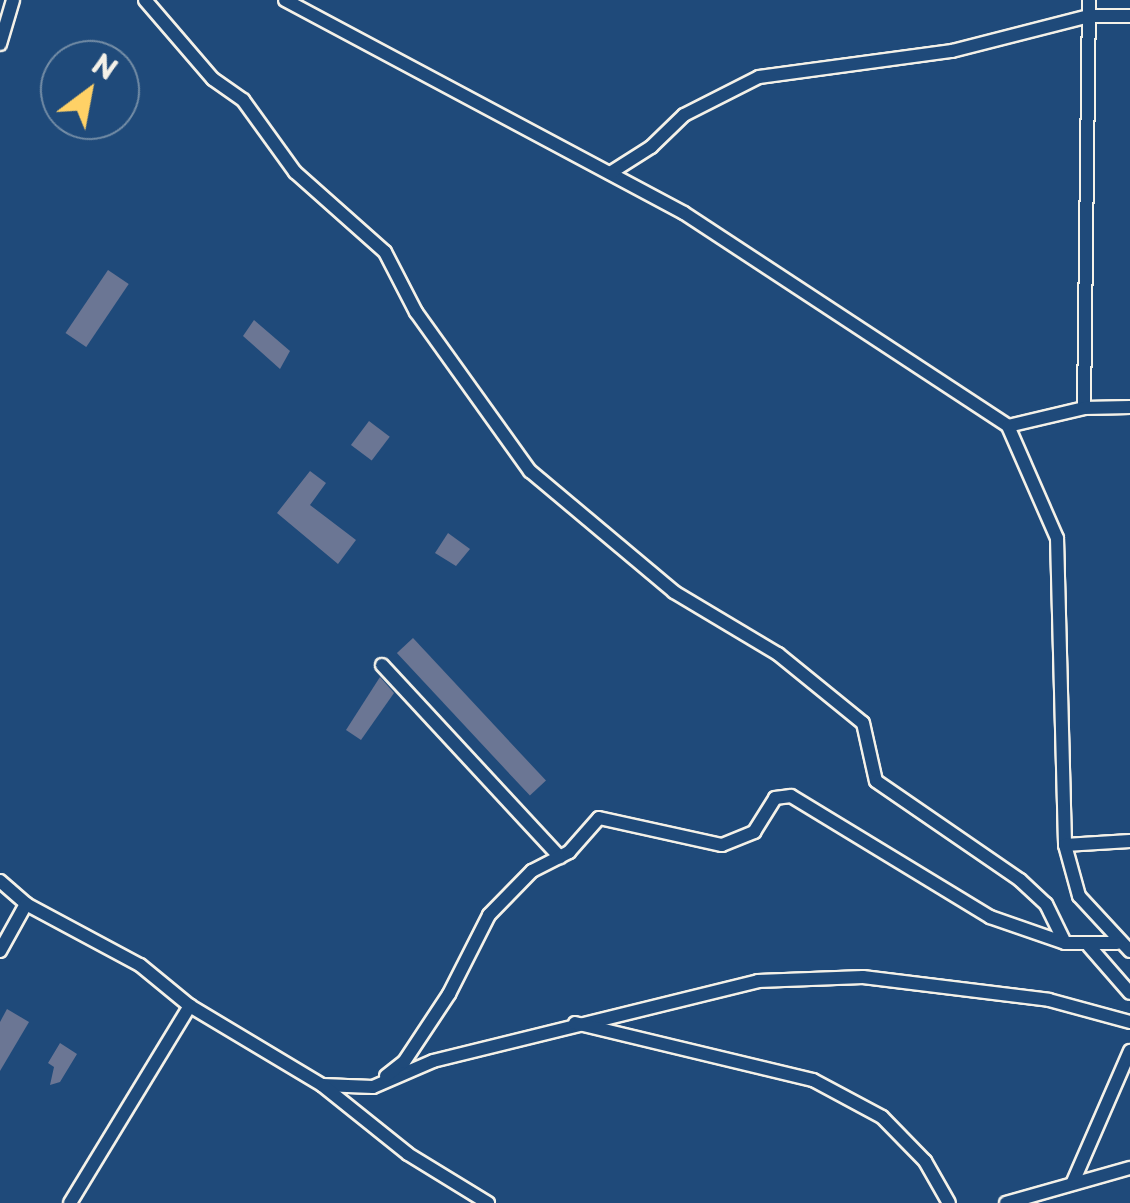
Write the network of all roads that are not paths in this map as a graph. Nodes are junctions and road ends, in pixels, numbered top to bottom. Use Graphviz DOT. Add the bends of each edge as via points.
graph roads {
  1 [pos="13,0"];
  2 [pos="145,0"];
  3 [pos="285,0"];
  4 [pos="1089,0"];
  5 [pos="1089,16"];
  6 [pos="1130,16"];
  7 [pos="0,44"];
  8 [pos="610,173"];
  9 [pos="1130,407"];
  10 [pos="1084,408"];
  11 [pos="1008,426"];
  12 [pos="382,664"];
  13 [pos="1130,842"];
  14 [pos="1065,844"];
  15 [pos="560,857"];
  16 [pos="0,880"];
  17 [pos="26,904"];
  18 [pos="1065,943"];
  19 [pos="1117,943"];
  20 [pos="1089,946"];
  21 [pos="1130,950"];
  22 [pos="0,951"];
  23 [pos="1130,993"];
  24 [pos="190,1006"];
  25 [pos="1130,1022"];
  26 [pos="572,1023"];
  27 [pos="1130,1050"];
  28 [pos="322,1085"];
  29 [pos="373,1087"];
  30 [pos="1130,1168"];
  31 [pos="1074,1182"];
  32 [pos="70,1203"];
  33 [pos="488,1203"];
  34 [pos="949,1203"];
  35 [pos="1006,1203"];
  1 -- 7 [label="street"];
  2 -- 18 [label="street" via="213,79 243,100 296,172 385,252 416,312 530,470 674,592 778,654 863,723 876,781 1020,880 1046,904"];
  3 -- 8 [label="street"];
  4 -- 5 [label="street"];
  5 -- 6 [label="street"];
  5 -- 8 [label="street" via="952,51 759,76 684,115"];
  5 -- 10 [label="street"];
  8 -- 11 [label="street" via="778,270"];
  9 -- 10 [label="street"];
  10 -- 11 [label="street"];
  11 -- 14 [label="street" via="1057,538"];
  12 -- 15 [label="street"];
  13 -- 14 [label="street"];
  14 -- 19 [label="street" via="1079,896"];
  15 -- 18 [label="street" via="599,818 722,845 754,832 775,798 791,796 990,917"];
  15 -- 29 [label="street" via="532,871 489,915 404,1062"];
  16 -- 17 [label="street"];
  17 -- 22 [label="street"];
  17 -- 24 [label="street" via="140,966"];
  18 -- 20 [label="street"];
  19 -- 20 [label="street"];
  19 -- 21 [label="street"];
  20 -- 23 [label="street"];
  24 -- 28 [label="street"];
  24 -- 32 [label="street"];
  25 -- 26 [label="street" via="1049,1000 863,976 758,981"];
  26 -- 29 [label="street" via="432,1061"];
  26 -- 34 [label="street" via="812,1080 882,1117 924,1161"];
  27 -- 31 [label="street"];
  28 -- 29 [label="street"];
  28 -- 33 [label="street" via="408,1154"];
  30 -- 31 [label="street"];
  31 -- 35 [label="street"];
}
